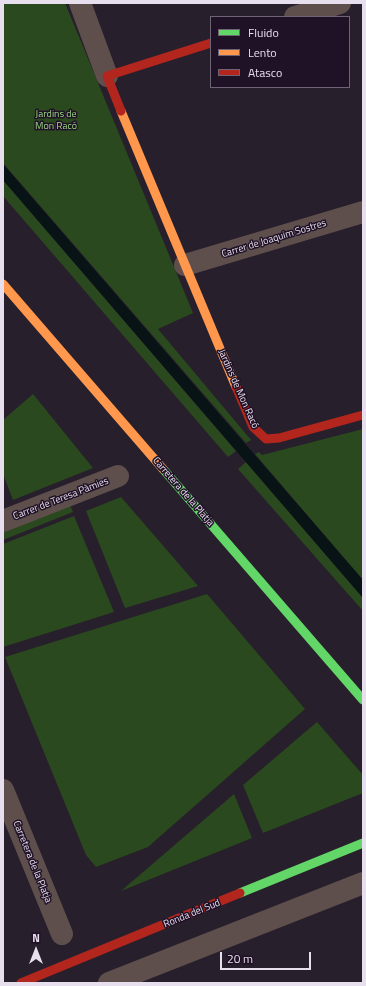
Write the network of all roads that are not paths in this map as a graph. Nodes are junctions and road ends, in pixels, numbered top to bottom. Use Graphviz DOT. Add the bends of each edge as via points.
graph roads {
  1 [pos="80,3"];
  2 [pos="340,3"];
  3 [pos="298,16"];
  4 [pos="210,43"];
  5 [pos="107,76"];
  6 [pos="363,212"];
  7 [pos="184,266"];
  8 [pos="3,284"];
  9 [pos="363,415"];
  10 [pos="118,476"];
  11 [pos="3,521"];
  12 [pos="363,700"];
  13 [pos="3,790"];
  14 [pos="363,843"];
  15 [pos="363,883"];
  16 [pos="62,934"];
  17 [pos="21,983"];
  18 [pos="109,983"];
  1 -- 5 [label="street, Jardins de Mon Racó"];
  2 -- 3 [label="street"];
  4 -- 5 [label="street"];
  5 -- 7 [label="street, Jardins de Mon Racó"];
  6 -- 7 [label="street, Carrer de Joaquim Sostres"];
  7 -- 9 [label="street, Jardins de Mon Racó" via="253,427 259,434 266,439 279,438"];
  8 -- 12 [label="street, Carretera de la Platja"];
  10 -- 11 [label="street, Carrer de Teresa Pàmies"];
  13 -- 16 [label="street, Carretera de la Platja"];
  14 -- 17 [label="street, Ronda del Sud"];
  15 -- 18 [label="street"];
}
